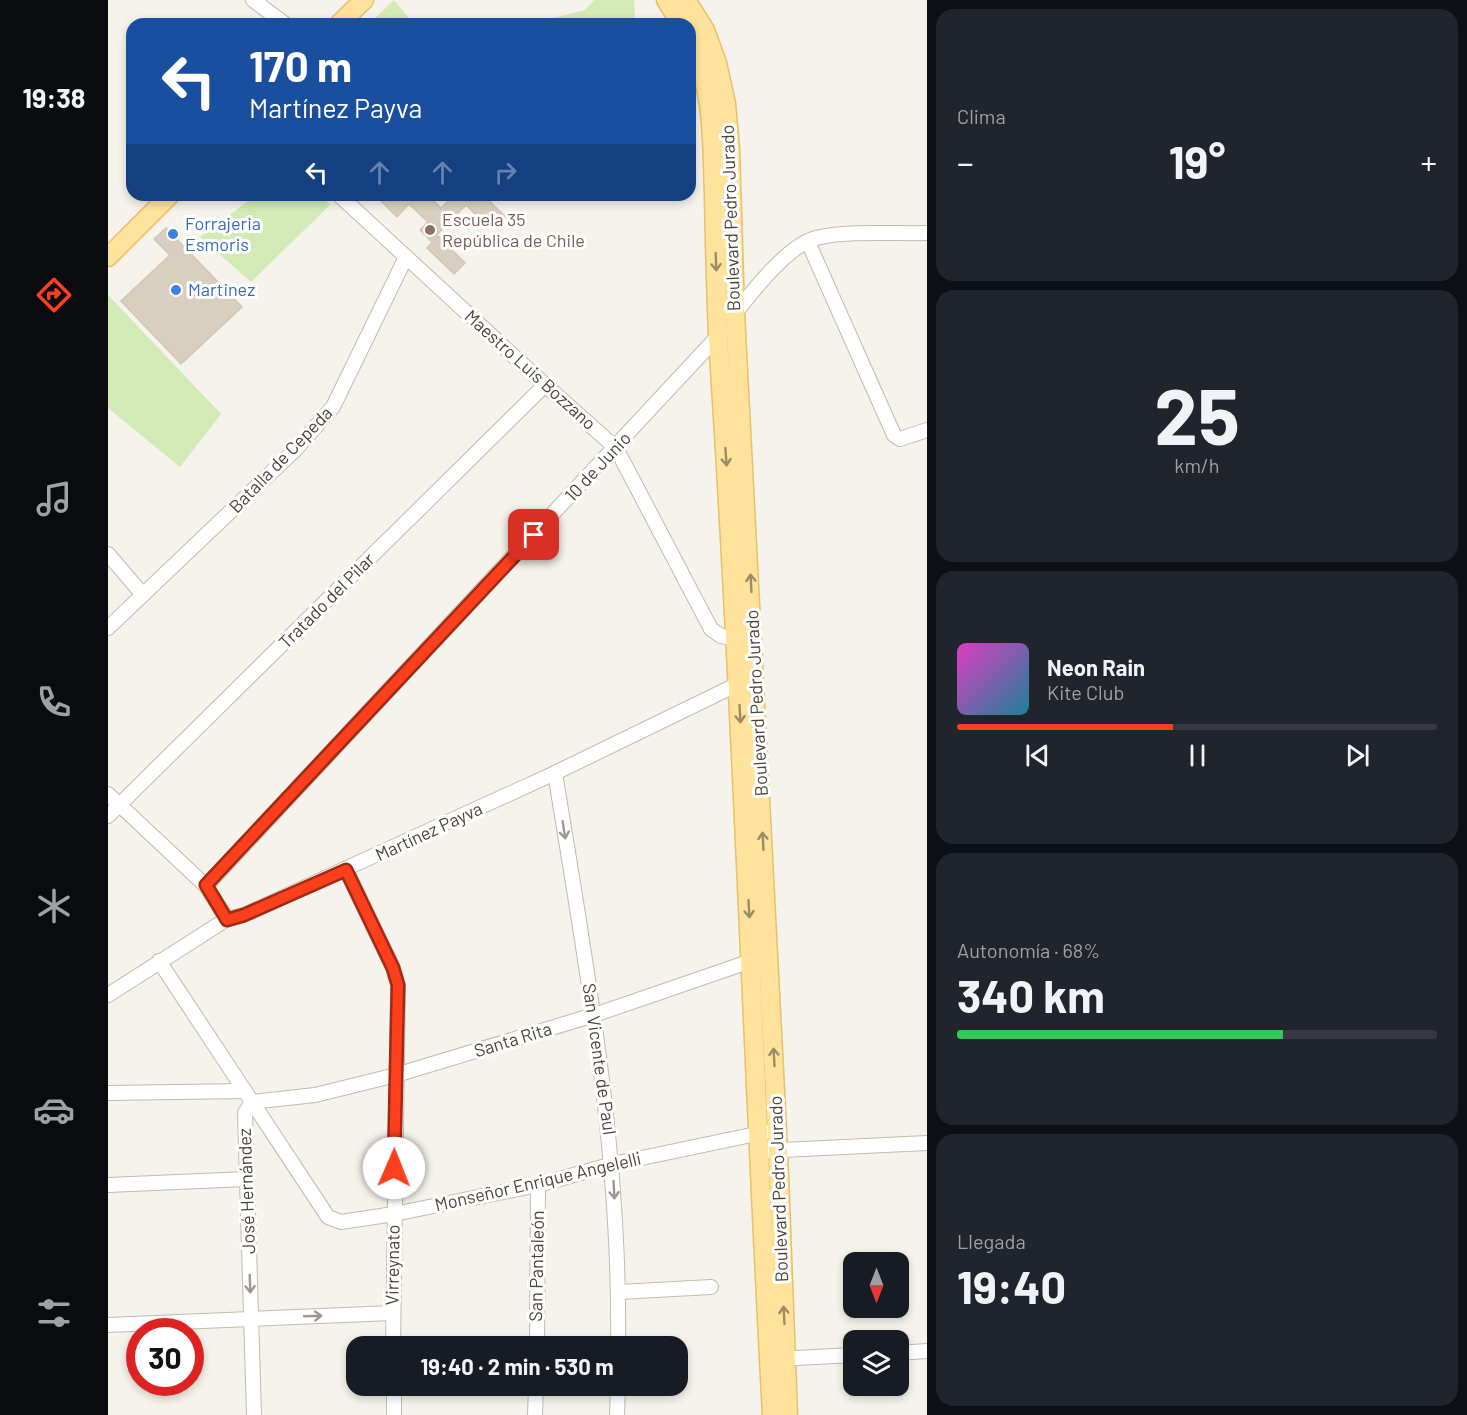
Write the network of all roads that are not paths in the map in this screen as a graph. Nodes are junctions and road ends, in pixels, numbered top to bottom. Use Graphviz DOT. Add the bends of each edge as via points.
graph roads {
  1 [pos="253,0"];
  2 [pos="364,0"];
  3 [pos="666,0"];
  4 [pos="686,0"];
  5 [pos="277,18"];
  6 [pos="345,18"];
  7 [pos="686,18"];
  8 [pos="689,18"];
  9 [pos="696,31"];
  10 [pos="696,52"];
  11 [pos="719,113"];
  12 [pos="164,201"];
  13 [pos="345,201"];
  14 [pos="927,234"];
  15 [pos="808,242"];
  16 [pos="108,257"];
  17 [pos="406,257"];
  18 [pos="735,313"];
  19 [pos="718,337"];
  20 [pos="545,386"];
  21 [pos="927,430"];
  22 [pos="616,448"];
  23 [pos="108,554"];
  24 [pos="143,595"];
  25 [pos="108,628"];
  26 [pos="745,640"];
  27 [pos="747,684"];
  28 [pos="555,773"];
  29 [pos="108,794"];
  30 [pos="121,806"];
  31 [pos="108,816"];
  32 [pos="346,870"];
  33 [pos="206,885"];
  34 [pos="227,920"];
  35 [pos="760,958"];
  36 [pos="159,961"];
  37 [pos="109,993"];
  38 [pos="594,1016"];
  39 [pos="396,1075"];
  40 [pos="108,1094"];
  41 [pos="249,1096"];
  42 [pos="769,1141"];
  43 [pos="927,1143"];
  44 [pos="613,1164"];
  45 [pos="247,1179"];
  46 [pos="108,1185"];
  47 [pos="538,1185"];
  48 [pos="394,1214"];
  49 [pos="711,1287"];
  50 [pos="619,1292"];
  51 [pos="392,1313"];
  52 [pos="251,1319"];
  53 [pos="108,1325"];
  54 [pos="393,1336"];
  55 [pos="537,1336"];
  56 [pos="618,1336"];
  57 [pos="927,1352"];
  58 [pos="909,1353"];
  59 [pos="843,1356"];
  60 [pos="777,1359"];
  61 [pos="394,1396"];
  62 [pos="536,1396"];
  63 [pos="618,1396"];
  64 [pos="254,1415"];
  65 [pos="394,1415"];
  66 [pos="535,1415"];
  67 [pos="617,1415"];
  68 [pos="772,1415"];
  69 [pos="788,1415"];
  1 -- 5 [label="street"];
  2 -- 6 [label="main road"];
  3 -- 7 [label="main road, Boulevard Pedro Jurado"];
  4 -- 8 [label="main road, Boulevard Pedro Jurado"];
  9 -- 11 [label="main road, Boulevard Pedro Jurado" via="717,63"];
  10 -- 11 [label="main road, Boulevard Pedro Jurado"];
  11 -- 18 [label="main road, Boulevard Pedro Jurado"];
  11 -- 19 [label="main road, Boulevard Pedro Jurado, one-way"];
  12 -- 16 [label="main road"];
  13 -- 17 [label="street, Maestro Luis Bozzano"];
  14 -- 15 [label="street, 10 de Junio" via="834,236"];
  15 -- 18 [label="street, 10 de Junio" via="778,265"];
  15 -- 21 [label="street" via="894,435 900,439"];
  17 -- 20 [label="street, Maestro Luis Bozzano"];
  17 -- 24 [label="street, Batalla de Cepeda" via="333,407 295,450"];
  18 -- 19 [label="street, 10 de Junio"];
  26 -- 18 [label="main road, Boulevard Pedro Jurado, one-way"];
  19 -- 22 [label="street, 10 de Junio"];
  19 -- 26 [label="main road, Boulevard Pedro Jurado, one-way"];
  20 -- 22 [label="street, Maestro Luis Bozzano"];
  20 -- 30 [label="street, Tratado del Pilar"];
  22 -- 26 [label="street, Maestro Luis Bozzano" via="711,629 721,636"];
  22 -- 33 [label="street, 10 de Junio"];
  23 -- 24 [label="street"];
  24 -- 25 [label="street, Batalla de Cepeda"];
  26 -- 27 [label="main road, Boulevard Pedro Jurado"];
  27 -- 28 [label="street, Martínez Payva"];
  27 -- 35 [label="main road, Boulevard Pedro Jurado"];
  28 -- 32 [label="street, Martínez Payva"];
  28 -- 38 [label="street, San Vicente de Paul, one-way"];
  29 -- 30 [label="street"];
  30 -- 31 [label="street, Tratado del Pilar"];
  30 -- 33 [label="street"];
  32 -- 34 [label="street, Martínez Payva"];
  32 -- 39 [label="street, Virreynato" via="398,985"];
  33 -- 34 [label="street"];
  34 -- 36 [label="street, Martínez Payva"];
  35 -- 38 [label="street, Santa Rita"];
  35 -- 42 [label="main road, Boulevard Pedro Jurado"];
  36 -- 37 [label="street, Martínez Payva"];
  36 -- 41 [label="street"];
  38 -- 39 [label="street, Santa Rita"];
  38 -- 44 [label="street, San Vicente de Paul"];
  39 -- 41 [label="street, Santa Rita" via="315,1095"];
  39 -- 48 [label="street, Virreynato"];
  40 -- 41 [label="street, Santa Rita"];
  41 -- 45 [label="street, José Hernández" via="245,1113"];
  41 -- 48 [label="street, Monseñor Enrique Angelelli" via="328,1216 341,1222"];
  42 -- 43 [label="street, Monseñor Enrique Angelelli"];
  42 -- 44 [label="street, Monseñor Enrique Angelelli"];
  42 -- 60 [label="main road, Boulevard Pedro Jurado"];
  44 -- 47 [label="street, Monseñor Enrique Angelelli"];
  44 -- 50 [label="street, San Vicente de Paul, one-way"];
  45 -- 46 [label="street"];
  45 -- 52 [label="street, José Hernández, one-way"];
  47 -- 48 [label="street, Monseñor Enrique Angelelli"];
  47 -- 55 [label="street, San Pantaleón"];
  48 -- 51 [label="street, Virreynato"];
  49 -- 50 [label="street"];
  50 -- 56 [label="street, San Vicente de Paul"];
  52 -- 51 [label="street, one-way"];
  51 -- 54 [label="street, Virreynato"];
  52 -- 53 [label="street"];
  52 -- 64 [label="street, José Hernández"];
  57 -- 58 [label="street"];
  59 -- 60 [label="street"];
  60 -- 68 [label="main road, Boulevard Pedro Jurado"];
  60 -- 69 [label="main road, Boulevard Pedro Jurado"];
  61 -- 65 [label="street"];
  62 -- 66 [label="street"];
  63 -- 67 [label="street"];
}
